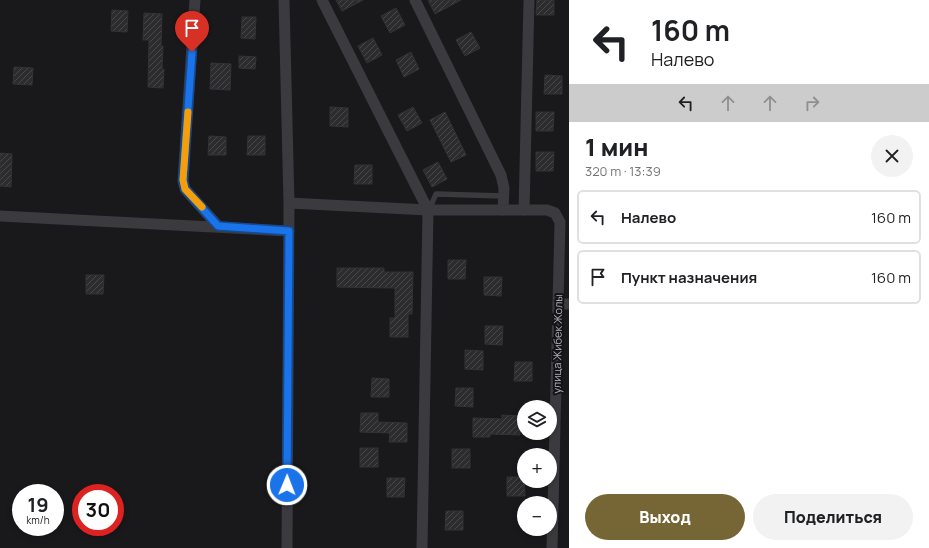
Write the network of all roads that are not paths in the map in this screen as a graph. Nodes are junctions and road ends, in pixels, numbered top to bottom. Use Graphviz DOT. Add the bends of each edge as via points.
graph roads {
  1 [pos="195,0"];
  2 [pos="284,0"];
  3 [pos="322,0"];
  4 [pos="415,0"];
  5 [pos="529,0"];
  6 [pos="503,196"];
  7 [pos="289,203"];
  8 [pos="428,210"];
  9 [pos="503,210"];
  10 [pos="524,210"];
  11 [pos="0,216"];
  12 [pos="218,226"];
  13 [pos="289,231"];
  14 [pos="563,304"];
  15 [pos="287,548"];
  16 [pos="422,548"];
  17 [pos="552,548"];
  1 -- 12 [label="street" via="183,180 185,189"];
  2 -- 7 [label="street"];
  3 -- 8 [label="street"];
  4 -- 6 [label="street" via="501,174"];
  5 -- 10 [label="street"];
  6 -- 8 [label="lane" via="436,194"];
  6 -- 9 [label="street"];
  7 -- 8 [label="street"];
  7 -- 13 [label="street"];
  8 -- 9 [label="street"];
  8 -- 16 [label="street"];
  9 -- 10 [label="street"];
  10 -- 14 [label="street, улица Жибек Жолы" via="547,210 555,213 560,222"];
  11 -- 12 [label="street"];
  12 -- 13 [label="street"];
  13 -- 15 [label="street"];
  14 -- 17 [label="street, улица Жибек Жолы"];
}
